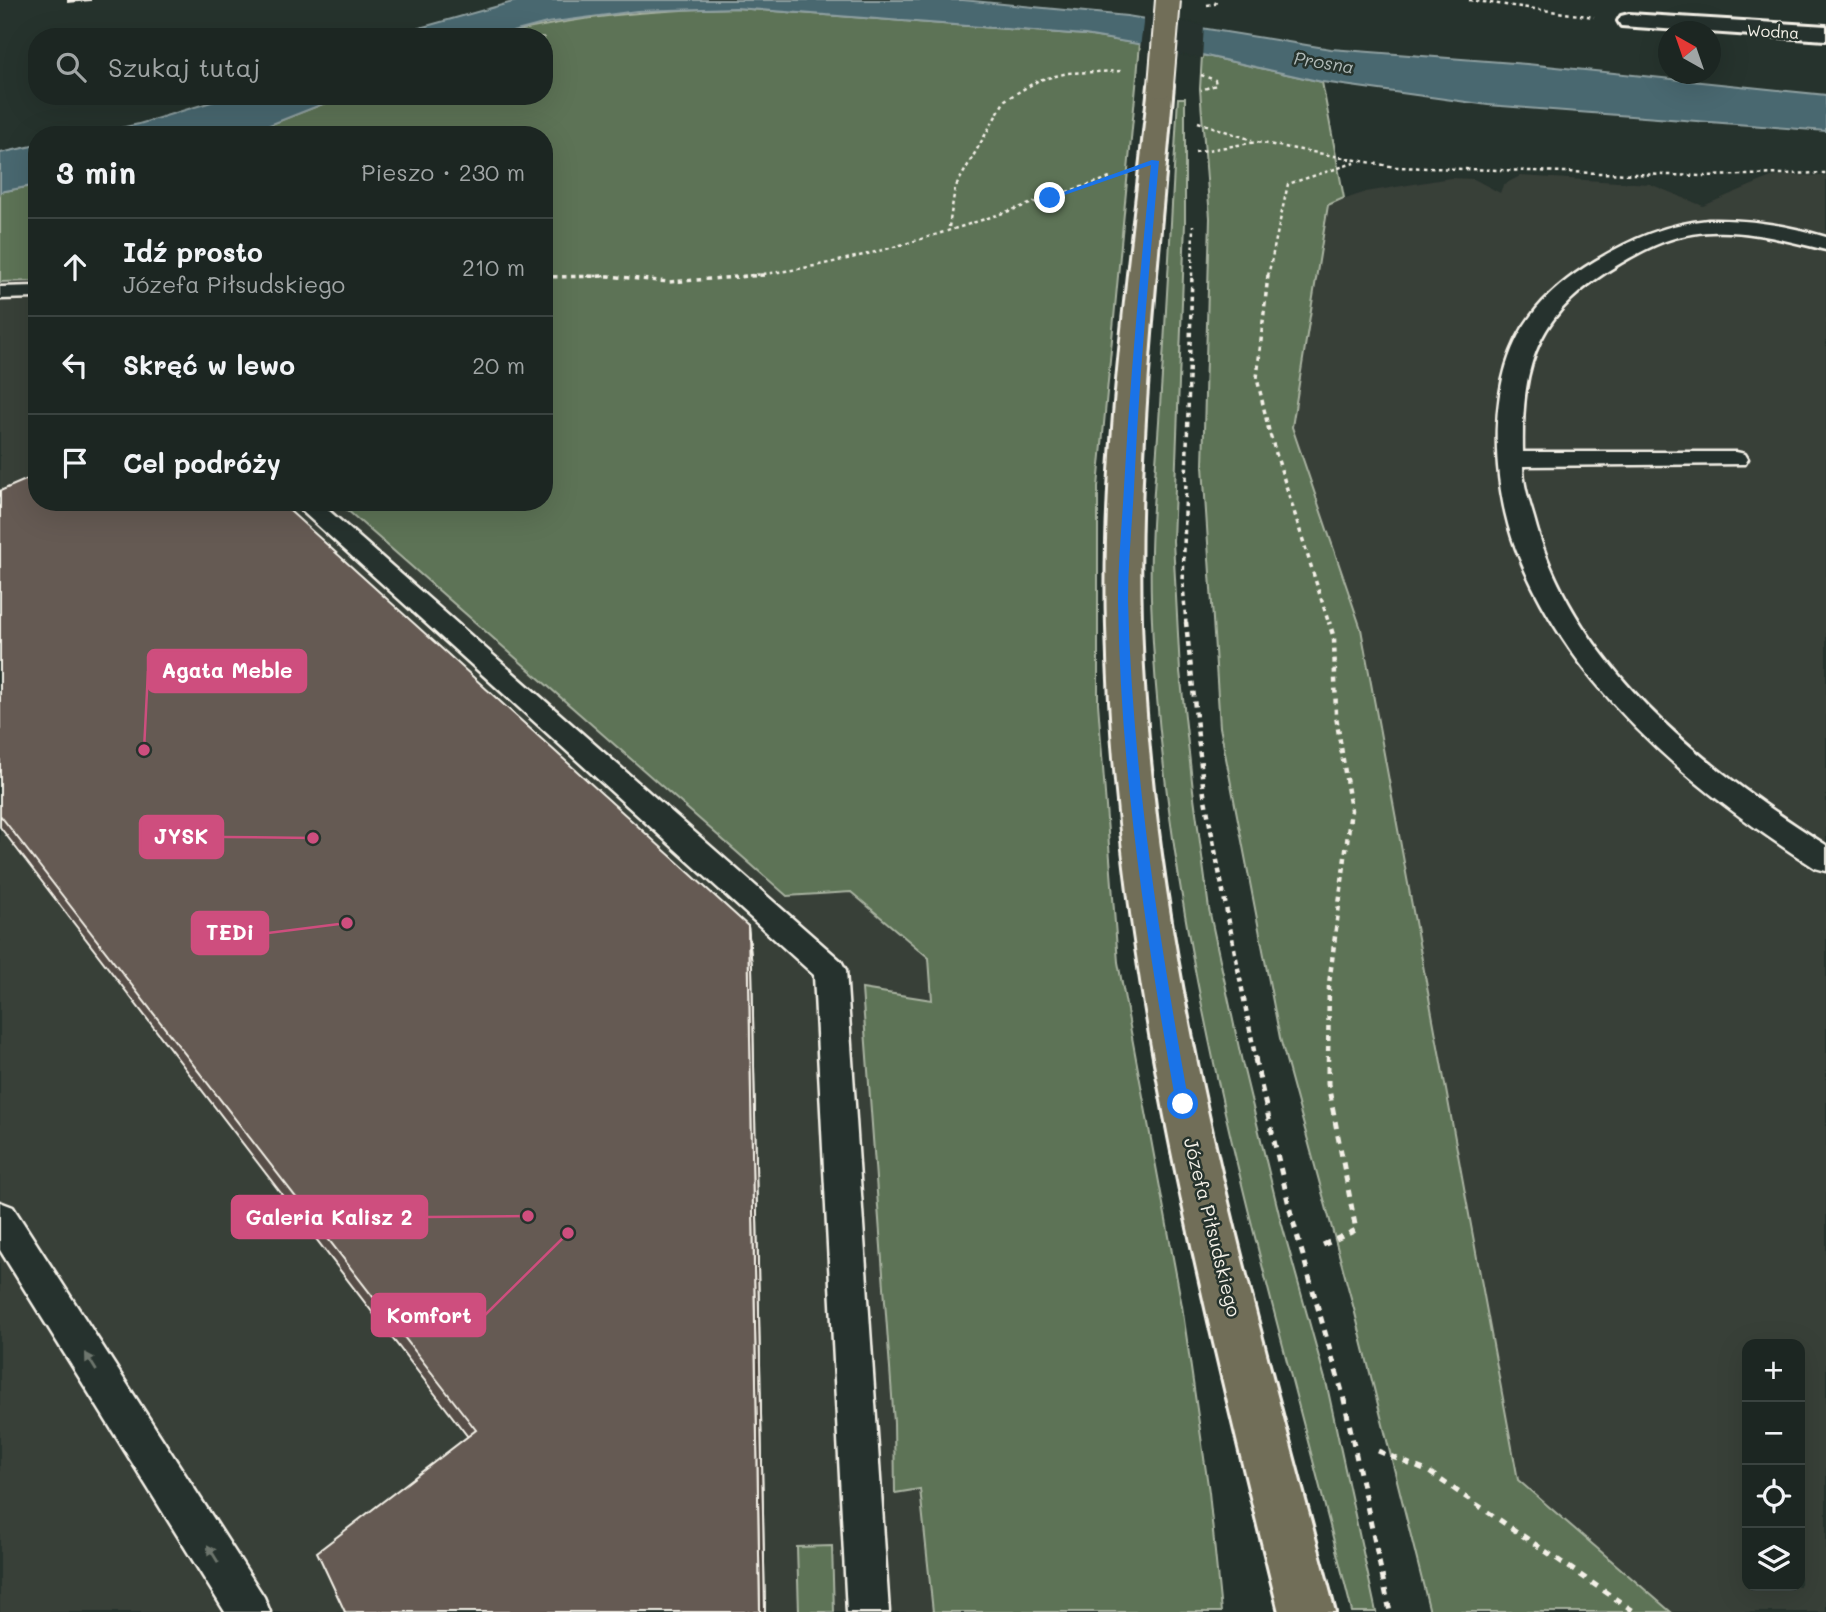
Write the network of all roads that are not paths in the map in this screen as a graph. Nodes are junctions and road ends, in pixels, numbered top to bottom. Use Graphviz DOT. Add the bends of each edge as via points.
graph roads {
  1 [pos="1168,0"];
  2 [pos="1629,21"];
  3 [pos="1826,33"];
  4 [pos="1826,244"];
  5 [pos="28,292"];
  6 [pos="0,293"];
  7 [pos="1508,459"];
  8 [pos="1735,459"];
  9 [pos="314,511"];
  10 [pos="1826,860"];
  11 [pos="0,1218"];
  12 [pos="249,1612"];
  13 [pos="868,1612"];
  14 [pos="1307,1612"];
  1 -- 14 [label="main road, Józefa Piłsudskiego, bridge" via="1162,77 1173,163 1134,383 1123,596 1127,697 1158,969 1183,1104"];
  2 -- 3 [label="street, Wodna"];
  4 -- 7 [label="lane" via="1761,229 1698,227 1659,236 1583,276 1553,299 1531,332 1511,399"];
  5 -- 6 [label="lane"];
  7 -- 8 [label="lane"];
  7 -- 10 [label="lane" via="1518,521 1531,554 1572,630 1598,666 1709,780"];
  9 -- 13 [label="lane" via="830,970"];
  12 -- 11 [label="lane, one-way"];
}
